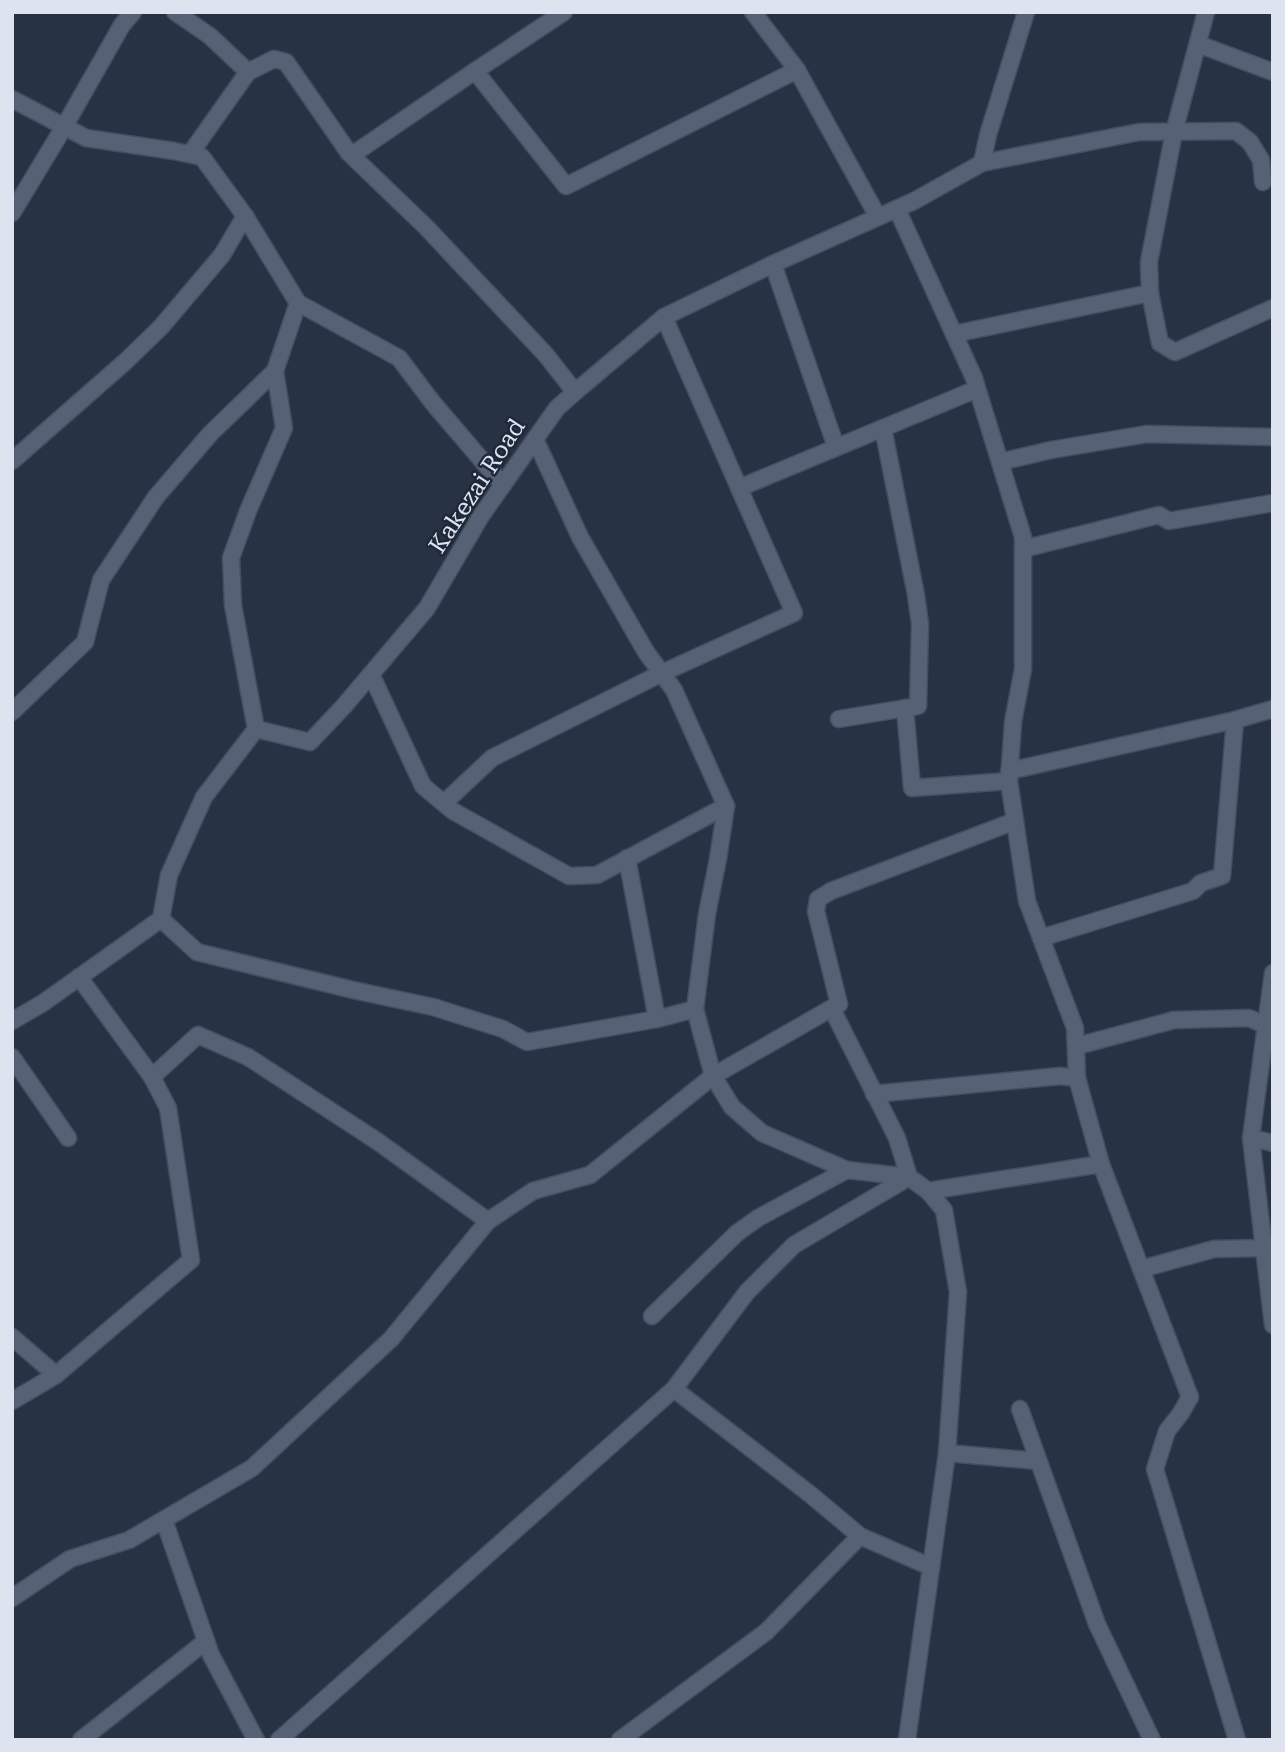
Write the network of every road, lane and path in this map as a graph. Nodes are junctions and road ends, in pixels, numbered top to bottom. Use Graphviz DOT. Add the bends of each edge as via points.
graph roads {
  1 [pos="133,12"];
  2 [pos="175,12"];
  3 [pos="564,12"];
  4 [pos="753,12"];
  5 [pos="1026,12"];
  6 [pos="1206,12"];
  7 [pos="545,18"];
  8 [pos="1198,44"];
  9 [pos="797,70"];
  10 [pos="475,71"];
  11 [pos="248,72"];
  12 [pos="1273,72"];
  13 [pos="12,99"];
  14 [pos="64,127"];
  15 [pos="1174,132"];
  16 [pos="190,155"];
  17 [pos="352,155"];
  18 [pos="982,163"];
  19 [pos="1263,182"];
  20 [pos="897,209"];
  21 [pos="12,213"];
  22 [pos="245,216"];
  23 [pos="878,217"];
  24 [pos="773,264"];
  25 [pos="1150,293"];
  26 [pos="298,303"];
  27 [pos="1273,309"];
  28 [pos="664,317"];
  29 [pos="954,334"];
  30 [pos="275,371"];
  31 [pos="978,389"];
  32 [pos="575,392"];
  33 [pos="883,428"];
  34 [pos="1273,437"];
  35 [pos="535,439"];
  36 [pos="836,447"];
  37 [pos="12,461"];
  38 [pos="1000,462"];
  39 [pos="503,485"];
  40 [pos="739,488"];
  41 [pos="1273,503"];
  42 [pos="1023,549"];
  43 [pos="662,673"];
  44 [pos="371,674"];
  45 [pos="905,708"];
  46 [pos="1273,709"];
  47 [pos="12,712"];
  48 [pos="839,719"];
  49 [pos="1234,720"];
  50 [pos="256,729"];
  51 [pos="1009,776"];
  52 [pos="444,803"];
  53 [pos="726,806"];
  54 [pos="1015,821"];
  55 [pos="627,858"];
  56 [pos="161,919"];
  57 [pos="1041,938"];
  58 [pos="1273,976"];
  59 [pos="79,977"];
  60 [pos="695,1009"];
  61 [pos="832,1009"];
  62 [pos="657,1019"];
  63 [pos="12,1021"];
  64 [pos="1265,1024"];
  65 [pos="1077,1046"];
  66 [pos="12,1057"];
  67 [pos="713,1076"];
  68 [pos="152,1077"];
  69 [pos="1077,1078"];
  70 [pos="874,1094"];
  71 [pos="68,1138"];
  72 [pos="1251,1138"];
  73 [pos="1273,1143"];
  74 [pos="1101,1164"];
  75 [pos="847,1170"];
  76 [pos="909,1177"];
  77 [pos="928,1191"];
  78 [pos="488,1221"];
  79 [pos="1264,1248"];
  80 [pos="1141,1269"];
  81 [pos="652,1316"];
  82 [pos="1273,1325"];
  83 [pos="12,1337"];
  84 [pos="56,1375"];
  85 [pos="674,1389"];
  86 [pos="12,1401"];
  87 [pos="1020,1409"];
  88 [pos="947,1453"];
  89 [pos="1038,1461"];
  90 [pos="164,1520"];
  91 [pos="860,1536"];
  92 [pos="931,1567"];
  93 [pos="12,1598"];
  94 [pos="206,1641"];
  95 [pos="81,1740"];
  96 [pos="256,1740"];
  97 [pos="279,1740"];
  98 [pos="620,1740"];
  99 [pos="907,1740"];
  100 [pos="1152,1740"];
  101 [pos="1237,1740"];
  1 -- 14 [label="street"];
  2 -- 11 [label="street"];
  3 -- 7 [label="street"];
  4 -- 9 [label="street"];
  5 -- 18 [label="street"];
  6 -- 8 [label="street"];
  7 -- 10 [label="street"];
  8 -- 12 [label="street"];
  8 -- 15 [label="street"];
  9 -- 10 [label="street" via="566,186"];
  9 -- 23 [label="street"];
  10 -- 17 [label="street"];
  11 -- 16 [label="street"];
  11 -- 17 [label="street" via="274,59 286,62"];
  13 -- 14 [label="street"];
  14 -- 16 [label="street" via="86,138"];
  14 -- 21 [label="street"];
  15 -- 18 [label="street, Kakezai Road" via="1139,132"];
  15 -- 19 [label="street, Kakezai Road" via="1236,131 1261,160"];
  15 -- 25 [label="street" via="1149,262"];
  16 -- 22 [label="street" via="201,157"];
  17 -- 32 [label="street" via="427,228"];
  18 -- 20 [label="street, Kakezai Road"];
  20 -- 23 [label="street, Kakezai Road"];
  20 -- 29 [label="street"];
  22 -- 26 [label="street"];
  22 -- 37 [label="street" via="222,255 161,327"];
  23 -- 24 [label="street, Kakezai Road"];
  24 -- 28 [label="street, Kakezai Road"];
  24 -- 36 [label="street"];
  25 -- 27 [label="street" via="1160,344 1175,352"];
  25 -- 29 [label="street"];
  26 -- 30 [label="street"];
  26 -- 39 [label="street" via="399,358"];
  28 -- 32 [label="street, Kakezai Road"];
  28 -- 40 [label="street"];
  29 -- 31 [label="street"];
  30 -- 47 [label="street" via="211,434 156,498 101,580 85,642"];
  30 -- 50 [label="street" via="284,428 231,558 233,605"];
  31 -- 33 [label="street"];
  31 -- 38 [label="street"];
  32 -- 35 [label="street, Kakezai Road"];
  33 -- 36 [label="street"];
  33 -- 45 [label="street" via="920,624 918,706"];
  34 -- 38 [label="street" via="1147,435"];
  35 -- 39 [label="street, Kakezai Road"];
  35 -- 43 [label="street" via="580,537"];
  36 -- 40 [label="street"];
  38 -- 42 [label="street"];
  39 -- 44 [label="street, Kakezai Road" via="427,608"];
  40 -- 43 [label="street" via="793,612"];
  41 -- 42 [label="street" via="1169,521 1158,515"];
  42 -- 51 [label="street" via="1024,669 1013,722"];
  43 -- 52 [label="street" via="492,758"];
  43 -- 53 [label="street"];
  44 -- 50 [label="street, Kakezai Road" via="310,743"];
  44 -- 52 [label="street" via="424,786"];
  45 -- 48 [label="street"];
  45 -- 51 [label="street" via="912,788"];
  46 -- 49 [label="street"];
  49 -- 51 [label="street"];
  49 -- 57 [label="street" via="1222,876 1193,891"];
  50 -- 56 [label="street" via="204,797 169,876"];
  51 -- 54 [label="street"];
  52 -- 55 [label="street" via="569,876 597,874"];
  53 -- 55 [label="street"];
  53 -- 60 [label="street"];
  54 -- 57 [label="street" via="1027,901"];
  54 -- 61 [label="street" via="818,899 816,911 839,1004"];
  55 -- 62 [label="street"];
  56 -- 59 [label="street"];
  56 -- 62 [label="street" via="197,952 433,1007 503,1029 527,1042"];
  57 -- 65 [label="street" via="1075,1028"];
  58 -- 64 [label="street"];
  59 -- 63 [label="street"];
  59 -- 68 [label="street"];
  60 -- 62 [label="street"];
  60 -- 67 [label="street"];
  61 -- 67 [label="street"];
  61 -- 70 [label="street"];
  64 -- 65 [label="street" via="1249,1018 1174,1020"];
  64 -- 72 [label="street"];
  65 -- 69 [label="street"];
  66 -- 71 [label="street"];
  67 -- 75 [label="street" via="732,1107 762,1133"];
  67 -- 78 [label="street" via="590,1175 533,1191"];
  68 -- 78 [label="street" via="198,1035 248,1057"];
  68 -- 84 [label="street" via="168,1108 191,1260"];
  69 -- 70 [label="street"];
  69 -- 74 [label="street"];
  70 -- 76 [label="street" via="897,1138"];
  72 -- 73 [label="street"];
  72 -- 79 [label="street"];
  74 -- 77 [label="street"];
  74 -- 80 [label="street"];
  75 -- 76 [label="street"];
  75 -- 81 [label="street" via="737,1233"];
  76 -- 77 [label="street"];
  76 -- 85 [label="street" via="794,1245 747,1292"];
  77 -- 88 [label="street" via="944,1210 958,1292"];
  78 -- 90 [label="street" via="391,1339 321,1404 251,1468"];
  79 -- 80 [label="street" via="1214,1249"];
  79 -- 82 [label="street"];
  80 -- 101 [label="street" via="1189,1397 1167,1431 1155,1469"];
  83 -- 84 [label="street"];
  84 -- 86 [label="street"];
  85 -- 91 [label="street"];
  85 -- 97 [label="street"];
  87 -- 89 [label="street"];
  88 -- 89 [label="street"];
  88 -- 92 [label="street"];
  89 -- 100 [label="street" via="1097,1624"];
  90 -- 93 [label="street" via="129,1540 70,1559"];
  90 -- 94 [label="street"];
  91 -- 92 [label="street"];
  91 -- 98 [label="street" via="766,1632"];
  92 -- 99 [label="street"];
  94 -- 95 [label="street"];
  94 -- 96 [label="street"];
}
